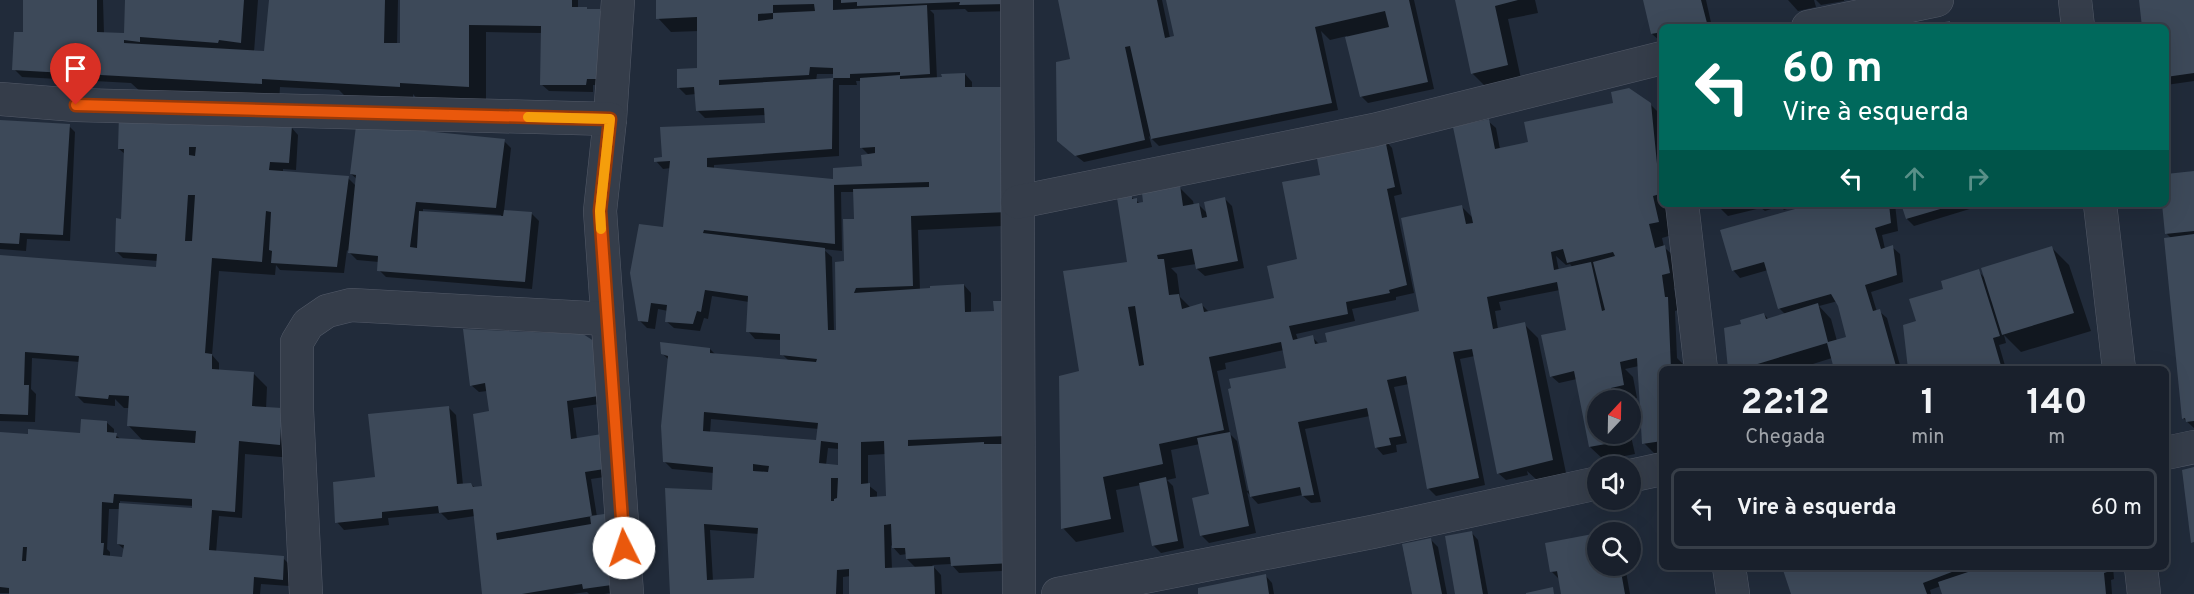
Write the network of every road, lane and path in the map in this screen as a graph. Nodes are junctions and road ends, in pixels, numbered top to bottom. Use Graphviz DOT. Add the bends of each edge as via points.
graph roads {
  1 [pos="618,0"];
  2 [pos="1017,0"];
  3 [pos="1937,0"];
  4 [pos="2075,0"];
  5 [pos="1822,24"];
  6 [pos="2078,24"];
  7 [pos="1659,59"];
  8 [pos="0,99"];
  9 [pos="610,119"];
  10 [pos="1018,202"];
  11 [pos="1682,207"];
  12 [pos="2100,207"];
  13 [pos="607,319"];
  14 [pos="1701,366"];
  15 [pos="2119,366"];
  16 [pos="2194,447"];
  17 [pos="2169,452"];
  18 [pos="1659,471"];
  19 [pos="1641,474"];
  20 [pos="1587,485"];
  21 [pos="1729,570"];
  22 [pos="2141,570"];
  23 [pos="306,594"];
  24 [pos="627,594"];
  25 [pos="1019,594"];
  26 [pos="1058,594"];
  27 [pos="1733,594"];
  28 [pos="2144,594"];
  1 -- 9 [label="street"];
  2 -- 10 [label="street"];
  3 -- 5 [label="street"];
  4 -- 6 [label="street"];
  7 -- 10 [label="street" via="1374,130"];
  8 -- 9 [label="street" via="76,105"];
  9 -- 13 [label="street" via="600,211"];
  10 -- 25 [label="street"];
  11 -- 14 [label="street"];
  12 -- 15 [label="street"];
  13 -- 23 [label="street" via="351,305 327,310 308,324 297,342"];
  13 -- 24 [label="street"];
  16 -- 17 [label="street"];
  18 -- 19 [label="street"];
  20 -- 26 [label="street"];
  21 -- 27 [label="street"];
  22 -- 28 [label="street"];
}
